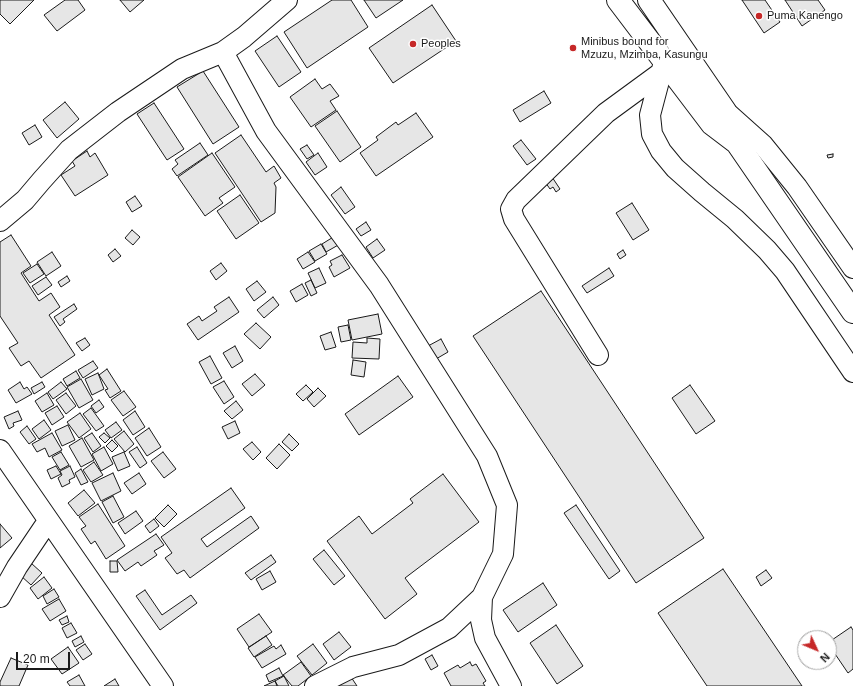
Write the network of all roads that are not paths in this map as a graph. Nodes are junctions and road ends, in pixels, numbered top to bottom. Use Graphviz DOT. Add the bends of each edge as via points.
graph roads {
  1 [pos="287,0"];
  2 [pos="618,0"];
  3 [pos="649,0"];
  4 [pos="222,52"];
  5 [pos="663,67"];
  6 [pos="725,111"];
  7 [pos="737,143"];
  8 [pos="0,220"];
  9 [pos="853,268"];
  10 [pos="853,312"];
  11 [pos="598,355"];
  12 [pos="853,372"];
  13 [pos="0,450"];
  14 [pos="48,521"];
  15 [pos="0,597"];
  16 [pos="482,597"];
  17 [pos="163,686"];
  18 [pos="316,686"];
  19 [pos="511,686"];
  1 -- 4 [label="street" via="244,37"];
  2 -- 5 [label="highway"];
  3 -- 6 [label="highway"];
  4 -- 8 [label="street" via="182,69 118,112 69,150 25,200"];
  4 -- 16 [label="street" via="266,131 379,285 487,456 507,505 504,554"];
  5 -- 7 [label="highway" via="712,124"];
  5 -- 11 [label="street" via="606,113 516,200 511,209 514,219"];
  5 -- 12 [label="street" via="650,116 652,134 661,151 675,168 736,219 776,260"];
  6 -- 7 [label="highway"];
  6 -- 9 [label="street" via="763,145 797,187"];
  7 -- 10 [label="highway"];
  13 -- 14 [label="street"];
  14 -- 15 [label="street"];
  14 -- 17 [label="street"];
  16 -- 18 [label="street" via="449,628 418,645 399,655 353,667"];
  16 -- 19 [label="street" via="481,620 485,638"];
}
